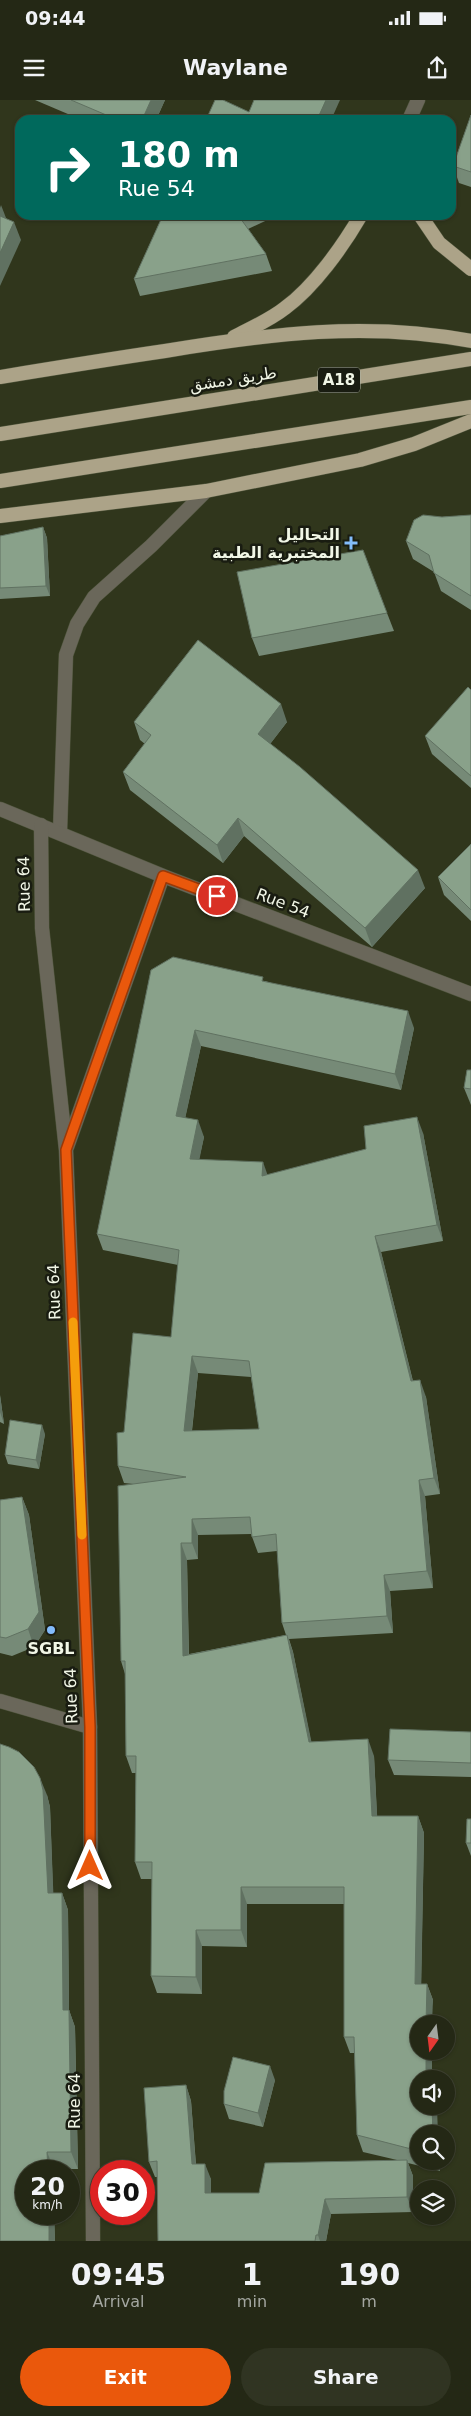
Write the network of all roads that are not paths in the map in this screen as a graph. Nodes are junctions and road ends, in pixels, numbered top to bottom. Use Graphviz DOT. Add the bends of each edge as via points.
graph roads {
  1 [pos="418,100"];
  2 [pos="411,115"];
  3 [pos="358,220"];
  4 [pos="423,220"];
  5 [pos="471,269"];
  6 [pos="228,340"];
  7 [pos="471,341"];
  8 [pos="471,360"];
  9 [pos="0,377"];
  10 [pos="471,407"];
  11 [pos="471,421"];
  12 [pos="0,434"];
  13 [pos="0,481"];
  14 [pos="206,491"];
  15 [pos="0,516"];
  16 [pos="0,809"];
  17 [pos="41,825"];
  18 [pos="60,832"];
  19 [pos="163,876"];
  20 [pos="471,994"];
  21 [pos="66,1150"];
  22 [pos="0,1701"];
  23 [pos="90,1727"];
  24 [pos="93,2241"];
  1 -- 2 [label="street"];
  3 -- 6 [label="highway" via="346,242 286,308"];
  4 -- 5 [label="highway" via="438,243"];
  6 -- 7 [label="highway" via="288,332 348,330 408,332"];
  6 -- 9 [label="highway"];
  8 -- 12 [label="highway, طريق دمشق / A18"];
  10 -- 13 [label="highway"];
  11 -- 14 [label="highway" via="414,444 360,460"];
  14 -- 15 [label="highway"];
  14 -- 18 [label="street" via="94,597 77,624 66,655"];
  16 -- 17 [label="street, Rue 54"];
  17 -- 18 [label="street, Rue 54"];
  17 -- 21 [label="street, Rue 64" via="42,928"];
  18 -- 19 [label="street, Rue 54"];
  19 -- 20 [label="street, Rue 54"];
  19 -- 21 [label="street, Rue 64"];
  21 -- 23 [label="street, Rue 64"];
  22 -- 23 [label="street"];
  23 -- 24 [label="street, Rue 64"];
}
